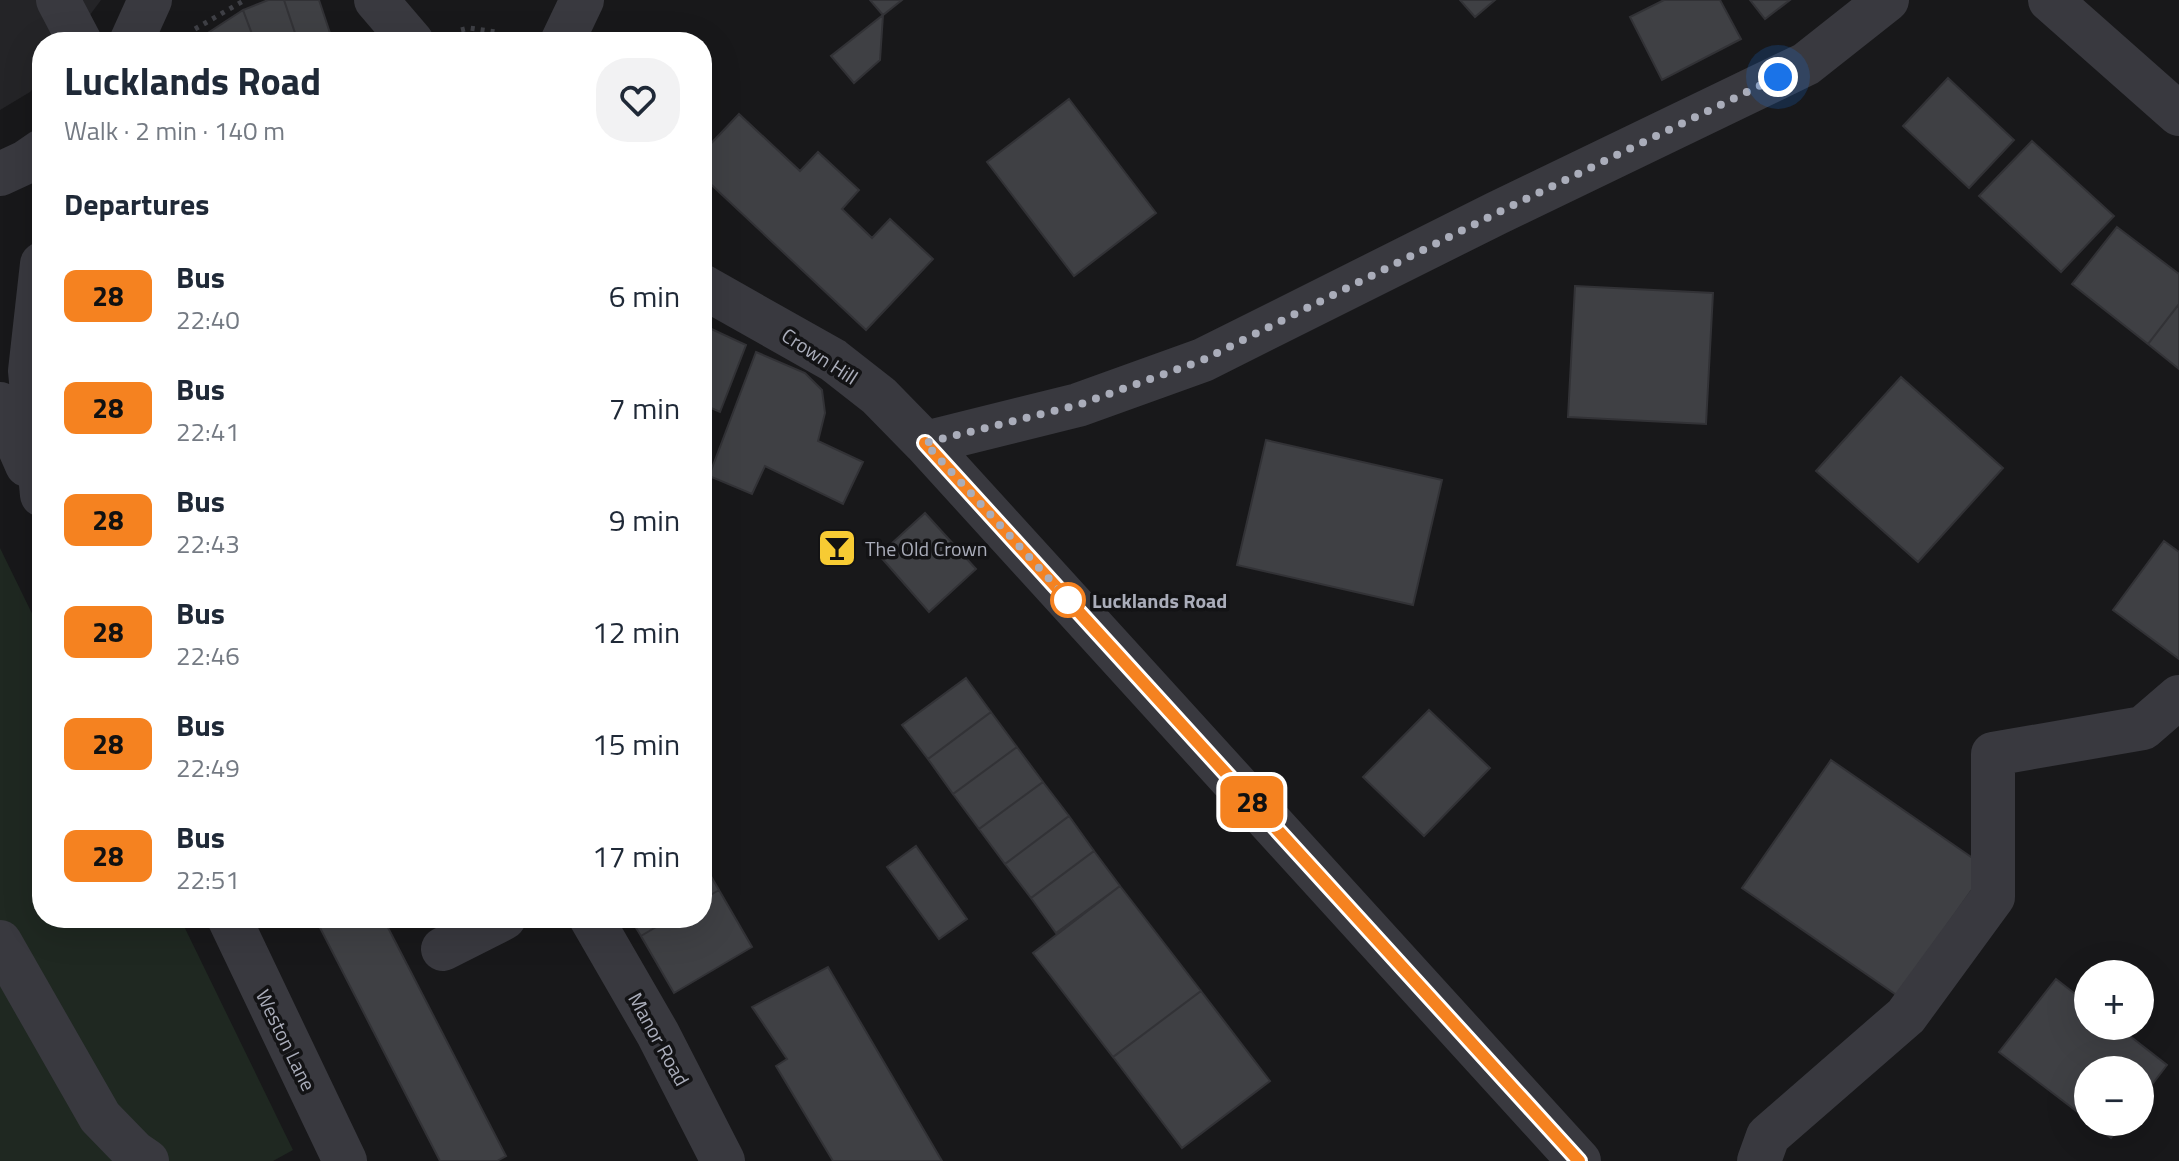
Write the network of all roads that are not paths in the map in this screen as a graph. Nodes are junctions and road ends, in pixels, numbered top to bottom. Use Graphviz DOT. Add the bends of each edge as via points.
graph roads {
  1 [pos="58,0"];
  2 [pos="150,0"];
  3 [pos="376,0"];
  4 [pos="582,0"];
  5 [pos="1887,0"];
  6 [pos="2050,0"];
  7 [pos="75,32"];
  8 [pos="136,32"];
  9 [pos="403,32"];
  10 [pos="567,32"];
  11 [pos="2179,114"];
  12 [pos="32,158"];
  13 [pos="0,174"];
  14 [pos="712,276"];
  15 [pos="712,292"];
  16 [pos="740,307"];
  17 [pos="32,353"];
  18 [pos="32,392"];
  19 [pos="0,404"];
  20 [pos="925,443"];
  21 [pos="32,476"];
  22 [pos="2179,697"];
  23 [pos="234,928"];
  24 [pos="484,928"];
  25 [pos="597,928"];
  26 [pos="0,942"];
  27 [pos="443,949"];
  28 [pos="343,1160"];
  29 [pos="147,1161"];
  30 [pos="723,1161"];
  31 [pos="1579,1161"];
  32 [pos="1759,1161"];
  1 -- 7 [label="street"];
  2 -- 8 [label="street"];
  3 -- 9 [label="street"];
  4 -- 10 [label="street"];
  5 -- 20 [label="street" via="1806,64 1203,360 1078,405"];
  6 -- 11 [label="street"];
  12 -- 13 [label="street"];
  14 -- 16 [label="street"];
  15 -- 16 [label="street, Crown Hill"];
  16 -- 20 [label="street, Crown Hill" via="833,360 879,396"];
  17 -- 18 [label="street"];
  19 -- 21 [label="street"];
  20 -- 31 [label="street, Crown Hill"];
  22 -- 32 [label="street" via="2143,728 1993,754 1993,897 1906,1016 1768,1136"];
  23 -- 28 [label="street, Weston Lane"];
  24 -- 27 [label="street"];
  25 -- 30 [label="street, Manor Road"];
  26 -- 29 [label="street" via="100,1117"];
}
